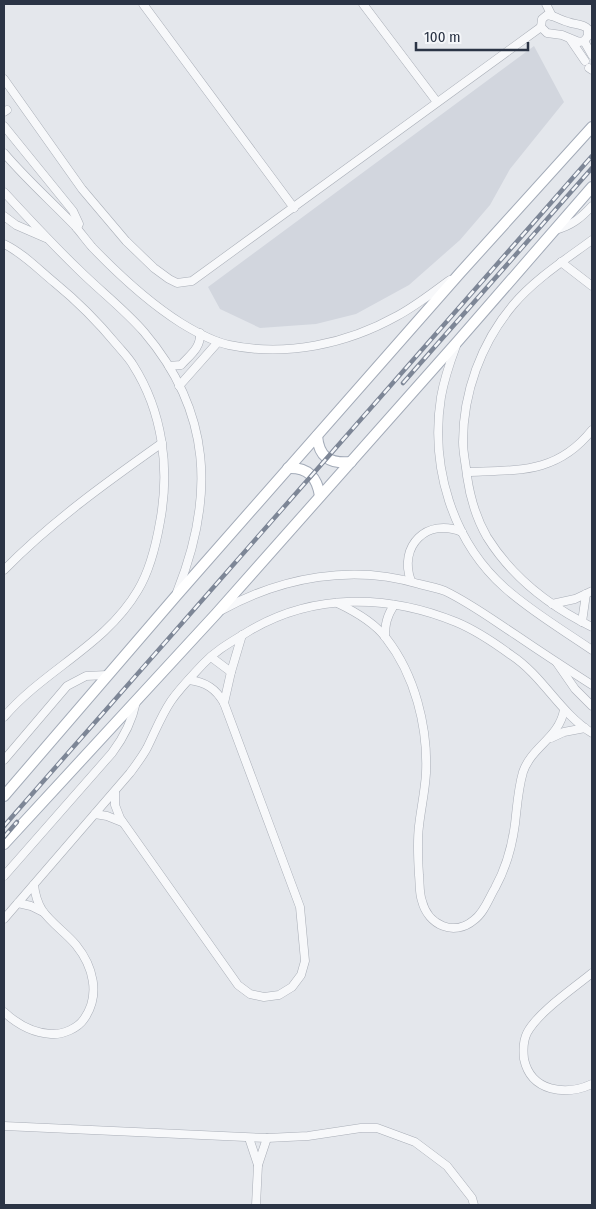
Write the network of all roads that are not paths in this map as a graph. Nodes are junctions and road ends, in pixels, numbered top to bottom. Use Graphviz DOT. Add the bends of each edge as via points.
graph roads {
  1 [pos="143,4"];
  2 [pos="363,4"];
  3 [pos="546,4"];
  4 [pos="552,16"];
  5 [pos="540,27"];
  6 [pos="590,28"];
  7 [pos="569,38"];
  8 [pos="584,41"];
  9 [pos="592,55"];
  10 [pos="585,61"];
  11 [pos="4,79"];
  12 [pos="436,102"];
  13 [pos="11,107"];
  14 [pos="4,126"];
  15 [pos="592,127"];
  16 [pos="4,153"];
  17 [pos="592,186"];
  18 [pos="4,192"];
  19 [pos="592,206"];
  20 [pos="294,208"];
  21 [pos="4,216"];
  22 [pos="77,228"];
  23 [pos="553,231"];
  24 [pos="50,240"];
  25 [pos="592,240"];
  26 [pos="4,244"];
  27 [pos="561,262"];
  28 [pos="460,272"];
  29 [pos="592,286"];
  30 [pos="200,333"];
  31 [pos="458,341"];
  32 [pos="218,342"];
  33 [pos="169,366"];
  34 [pos="179,386"];
  35 [pos="592,430"];
  36 [pos="316,436"];
  37 [pos="162,443"];
  38 [pos="350,462"];
  39 [pos="288,468"];
  40 [pos="467,472"];
  41 [pos="320,496"];
  42 [pos="462,532"];
  43 [pos="4,570"];
  44 [pos="412,581"];
  45 [pos="589,593"];
  46 [pos="176,596"];
  47 [pos="361,601"];
  48 [pos="337,603"];
  49 [pos="552,604"];
  50 [pos="394,605"];
  51 [pos="356,613"];
  52 [pos="216,614"];
  53 [pos="582,622"];
  54 [pos="592,627"];
  55 [pos="242,635"];
  56 [pos="386,637"];
  57 [pos="592,650"];
  58 [pos="211,657"];
  59 [pos="556,661"];
  60 [pos="231,672"];
  61 [pos="107,675"];
  62 [pos="189,680"];
  63 [pos="228,682"];
  64 [pos="592,685"];
  65 [pos="214,689"];
  66 [pos="136,702"];
  67 [pos="224,703"];
  68 [pos="592,706"];
  69 [pos="564,710"];
  70 [pos="4,717"];
  71 [pos="585,728"];
  72 [pos="592,733"];
  73 [pos="547,740"];
  74 [pos="4,760"];
  75 [pos="115,792"];
  76 [pos="4,796"];
  77 [pos="95,814"];
  78 [pos="124,823"];
  79 [pos="6,840"];
  80 [pos="4,876"];
  81 [pos="34,885"];
  82 [pos="18,903"];
  83 [pos="43,912"];
  84 [pos="4,919"];
  85 [pos="592,973"];
  86 [pos="4,1012"];
  87 [pos="592,1084"];
  88 [pos="4,1126"];
  89 [pos="249,1138"];
  90 [pos="267,1138"];
  91 [pos="258,1165"];
  92 [pos="256,1205"];
  93 [pos="474,1205"];
  1 -- 20 [label="street"];
  2 -- 12 [label="street"];
  3 -- 4 [label="street"];
  4 -- 5 [label="street" via="544,17"];
  4 -- 6 [label="street"];
  5 -- 7 [label="street" via="548,33"];
  5 -- 12 [label="street"];
  6 -- 8 [label="street"];
  7 -- 8 [label="street"];
  7 -- 10 [label="street"];
  8 -- 9 [label="street"];
  11 -- 13 [label="street"];
  12 -- 20 [label="street"];
  13 -- 20 [label="street" via="147,262 177,283 192,281"];
  14 -- 22 [label="street" via="73,211 79,224"];
  15 -- 28 [label="main road"];
  16 -- 22 [label="street"];
  17 -- 23 [label="main road"];
  18 -- 24 [label="street"];
  19 -- 23 [label="street" via="569,226"];
  21 -- 24 [label="street"];
  22 -- 30 [label="street" via="159,308"];
  23 -- 31 [label="main road"];
  24 -- 33 [label="street" via="143,331"];
  25 -- 27 [label="street"];
  26 -- 37 [label="street" via="68,293 133,364 148,391"];
  27 -- 29 [label="street"];
  27 -- 40 [label="street" via="514,305 486,346 468,393 464,418"];
  28 -- 32 [label="street" via="399,315 344,339 286,349 257,349"];
  28 -- 36 [label="main road"];
  30 -- 32 [label="street"];
  30 -- 33 [label="street" via="199,346 181,365"];
  31 -- 38 [label="main road"];
  31 -- 42 [label="street" via="441,396 438,431 440,466 448,502"];
  32 -- 34 [label="street"];
  33 -- 34 [label="street"];
  34 -- 46 [label="street" via="194,421 202,471 193,548"];
  35 -- 40 [label="street" via="567,455 547,465 526,470"];
  36 -- 38 [label="main road" via="325,456 338,462"];
  36 -- 39 [label="main road"];
  37 -- 43 [label="street" via="98,489"];
  37 -- 70 [label="street" via="164,503 153,556 139,589 123,613 99,637 41,681"];
  38 -- 41 [label="main road"];
  39 -- 41 [label="main road" via="310,473"];
  39 -- 46 [label="main road"];
  40 -- 49 [label="street" via="476,514 486,536 513,571"];
  41 -- 52 [label="main road"];
  42 -- 44 [label="street" via="437,528 422,535 408,556"];
  42 -- 57 [label="street" via="504,587"];
  44 -- 52 [label="street" via="359,574 315,576 273,587"];
  44 -- 59 [label="street" via="444,591"];
  45 -- 49 [label="street"];
  45 -- 53 [label="street"];
  46 -- 61 [label="main road"];
  47 -- 48 [label="street"];
  47 -- 50 [label="street"];
  47 -- 51 [label="street"];
  48 -- 51 [label="street"];
  48 -- 55 [label="street" via="288,613"];
  49 -- 53 [label="street"];
  50 -- 56 [label="street" via="385,625"];
  50 -- 69 [label="street" via="458,622 512,655 532,672"];
  51 -- 56 [label="street"];
  52 -- 66 [label="main road"];
  53 -- 54 [label="street"];
  55 -- 58 [label="street"];
  55 -- 60 [label="street"];
  56 -- 73 [label="street" via="405,670 421,715 426,773 418,850 421,899 426,913 436,923 449,928 463,927 476,920 484,908 507,862 524,770 533,754"];
  58 -- 60 [label="street"];
  58 -- 62 [label="street"];
  59 -- 64 [label="street"];
  59 -- 68 [label="street" via="575,689"];
  60 -- 63 [label="street"];
  61 -- 74 [label="street" via="86,676 67,686"];
  61 -- 76 [label="main road"];
  62 -- 65 [label="street"];
  62 -- 75 [label="street" via="172,700 147,748"];
  63 -- 65 [label="street"];
  63 -- 67 [label="street"];
  65 -- 67 [label="street"];
  66 -- 79 [label="main road"];
  66 -- 80 [label="street" via="125,735 112,753"];
  67 -- 78 [label="street" via="300,907 305,960 301,975 292,987 279,995 264,997 250,994 238,985"];
  69 -- 71 [label="street"];
  69 -- 73 [label="street" via="559,724"];
  71 -- 72 [label="street"];
  71 -- 73 [label="street" via="564,732"];
  75 -- 77 [label="street"];
  75 -- 78 [label="street" via="115,805"];
  77 -- 78 [label="street"];
  77 -- 81 [label="street"];
  81 -- 82 [label="street"];
  81 -- 83 [label="street" via="36,899"];
  82 -- 83 [label="street"];
  82 -- 84 [label="street"];
  83 -- 86 [label="street" via="76,945 84,958 95,988 92,1005 77,1025 53,1035 23,1026"];
  85 -- 87 [label="street" via="542,1016 527,1033 524,1043 526,1067 534,1080 552,1089"];
  88 -- 89 [label="street"];
  89 -- 90 [label="street"];
  89 -- 91 [label="street"];
  90 -- 91 [label="street"];
  90 -- 93 [label="street" via="377,1128 415,1142 447,1166"];
  91 -- 92 [label="street"];
}
